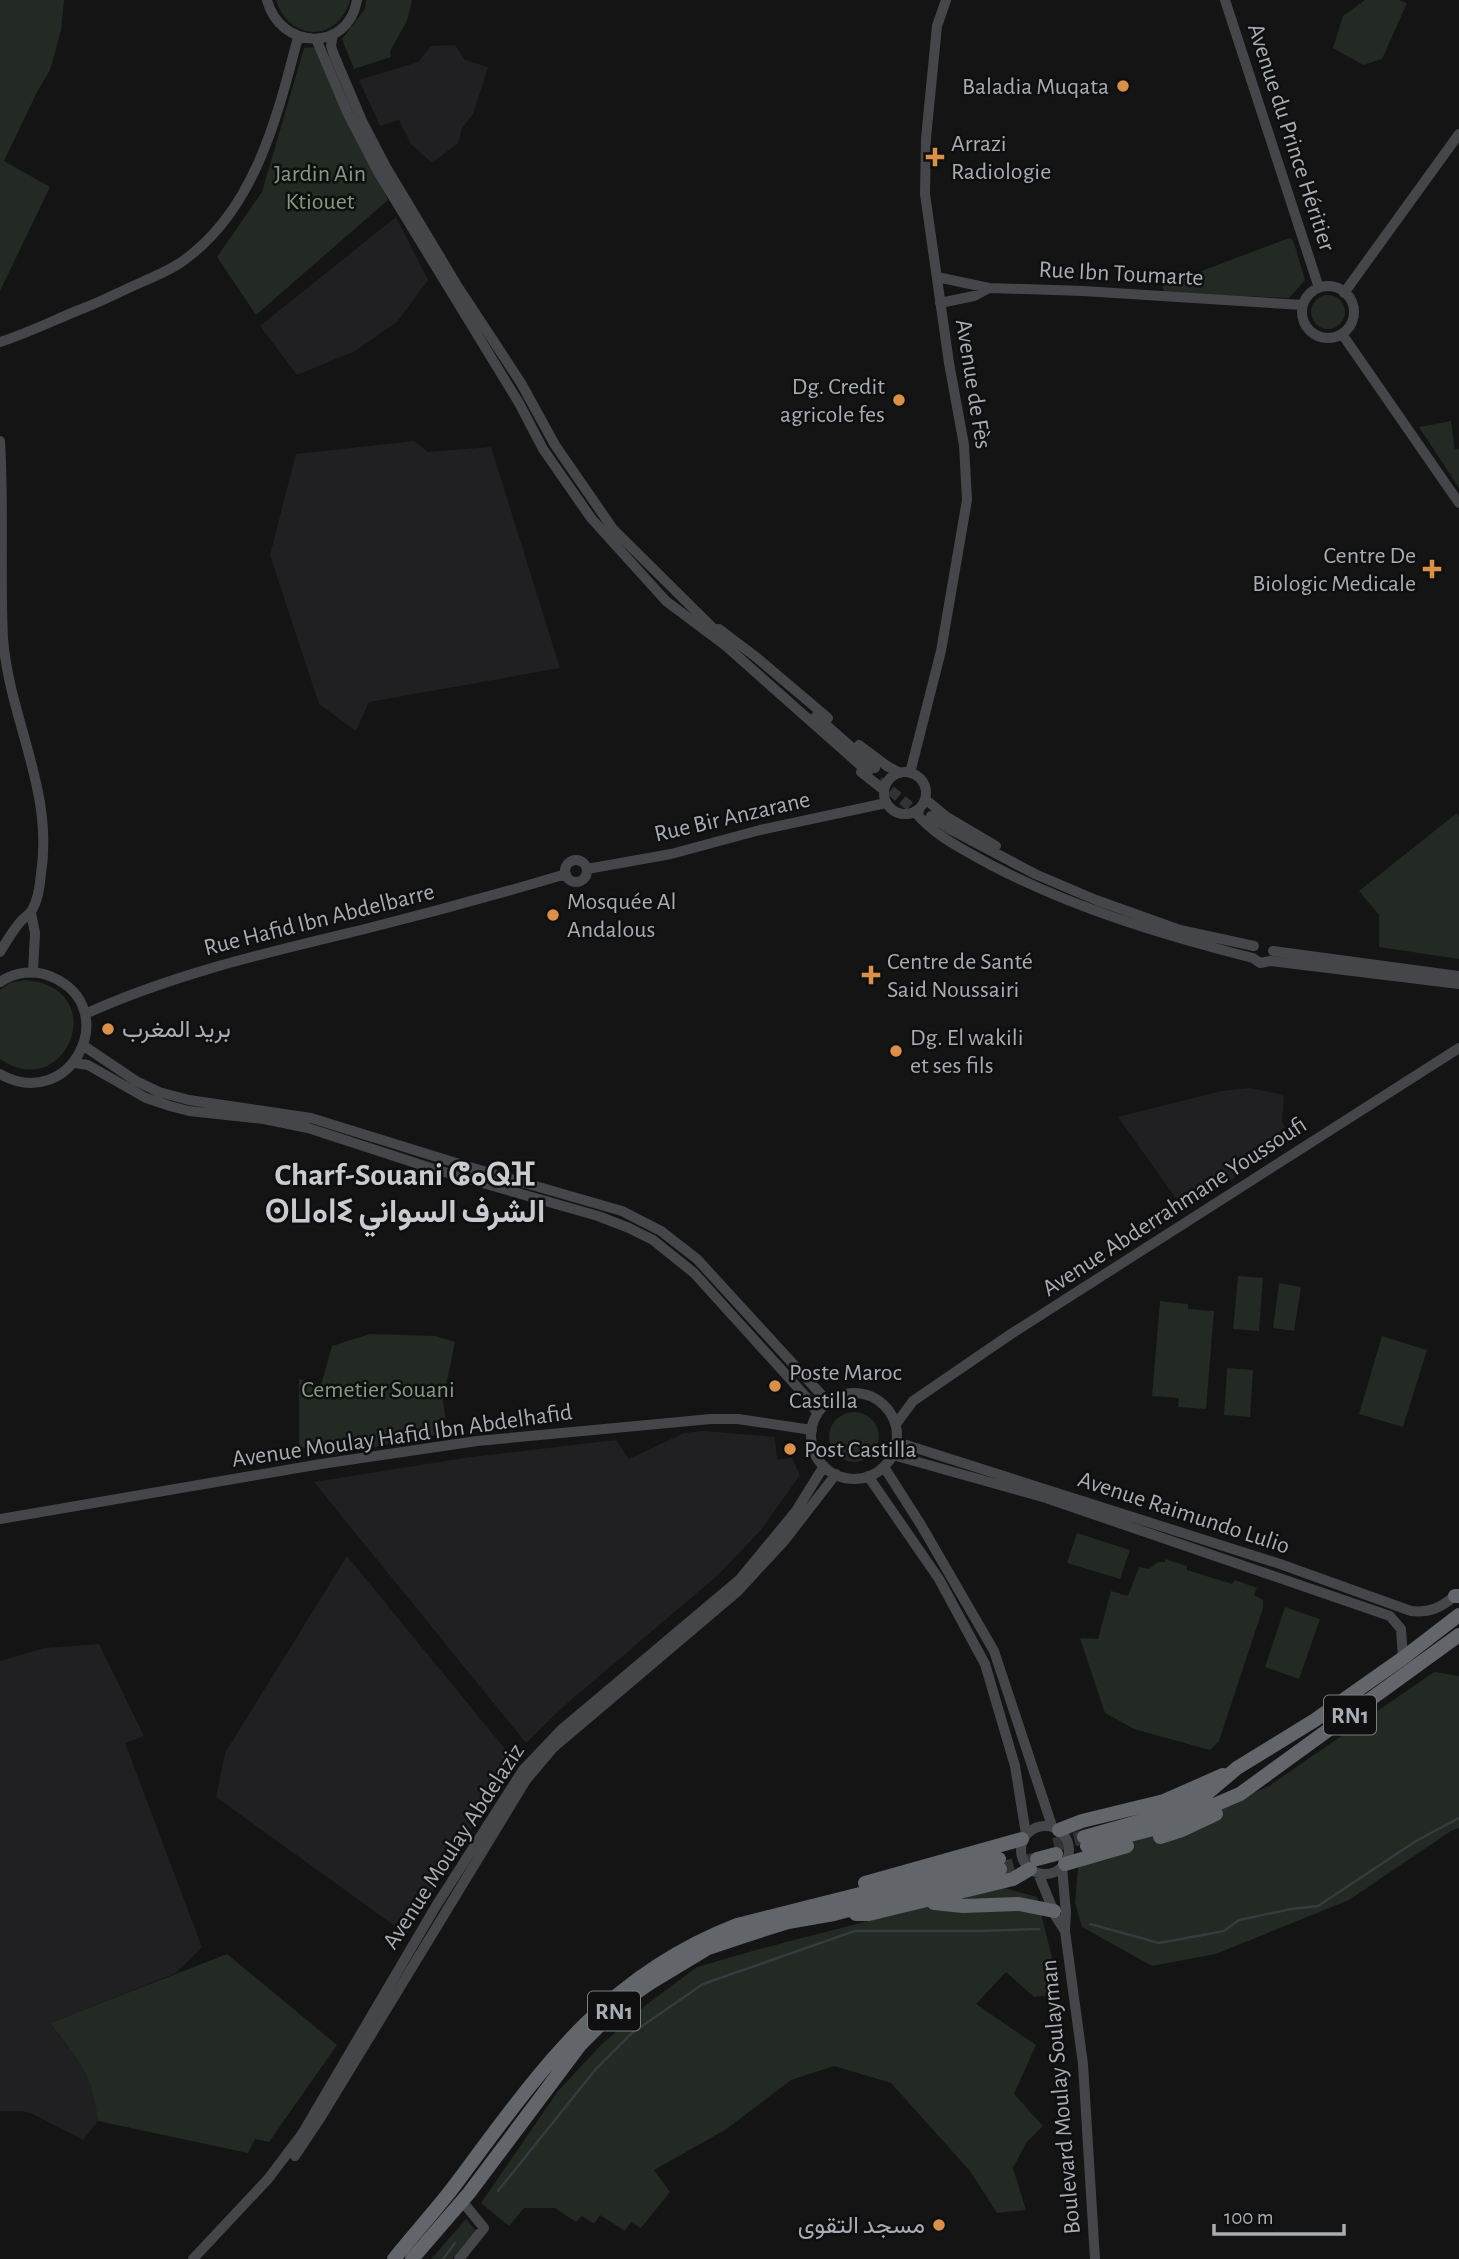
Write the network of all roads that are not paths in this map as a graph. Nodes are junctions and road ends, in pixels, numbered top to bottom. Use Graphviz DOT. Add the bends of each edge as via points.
graph roads {
  1 [pos="267,0"];
  2 [pos="357,0"];
  3 [pos="946,0"];
  4 [pos="1225,0"];
  5 [pos="333,34"];
  6 [pos="298,37"];
  7 [pos="316,39"];
  8 [pos="1459,134"];
  9 [pos="937,277"];
  10 [pos="989,288"];
  11 [pos="1319,288"];
  12 [pos="1344,293"];
  13 [pos="940,303"];
  14 [pos="1303,305"];
  15 [pos="1342,334"];
  16 [pos="0,342"];
  17 [pos="0,441"];
  18 [pos="1459,503"];
  19 [pos="708,628"];
  20 [pos="872,770"];
  21 [pos="905,773"];
  22 [pos="884,790"];
  23 [pos="925,799"];
  24 [pos="886,803"];
  25 [pos="915,812"];
  26 [pos="931,820"];
  27 [pos="587,869"];
  28 [pos="1053,887"];
  29 [pos="31,913"];
  30 [pos="0,952"];
  31 [pos="1254,952"];
  32 [pos="1271,956"];
  33 [pos="33,972"];
  34 [pos="1459,976"];
  35 [pos="0,982"];
  36 [pos="1459,984"];
  37 [pos="85,1014"];
  38 [pos="84,1046"];
  39 [pos="1459,1048"];
  40 [pos="75,1063"];
  41 [pos="0,1074"];
  42 [pos="913,1401"];
  43 [pos="828,1402"];
  44 [pos="885,1406"];
  45 [pos="817,1413"];
  46 [pos="896,1424"];
  47 [pos="812,1430"];
  48 [pos="897,1442"];
  49 [pos="893,1455"];
  50 [pos="824,1466"];
  51 [pos="884,1467"];
  52 [pos="835,1474"];
  53 [pos="868,1476"];
  54 [pos="0,1519"];
  55 [pos="1457,1596"];
  56 [pos="1459,1615"];
  57 [pos="1459,1635"];
  58 [pos="1403,1658"];
  59 [pos="647,1664"];
  60 [pos="1237,1768"];
  61 [pos="1240,1794"];
  62 [pos="501,1811"];
  63 [pos="1055,1828"];
  64 [pos="1024,1836"];
  65 [pos="1059,1857"];
  66 [pos="1035,1863"];
  67 [pos="999,1864"];
  68 [pos="922,1902"];
  69 [pos="833,1907"];
  70 [pos="1054,1911"];
  71 [pos="1066,1931"];
  72 [pos="464,2207"];
  73 [pos="193,2259"];
  74 [pos="202,2259"];
  75 [pos="394,2259"];
  76 [pos="412,2259"];
  77 [pos="459,2259"];
  78 [pos="1095,2259"];
  1 -- 6 [label="main road" via="278,23"];
  2 -- 5 [label="main road" via="352,16"];
  3 -- 9 [label="main road, Avenue de Fès" via="937,26 925,163"];
  4 -- 11 [label="main road, Avenue du Prince Héritier"];
  5 -- 7 [label="main road"];
  5 -- 19 [label="main road" via="334,55 386,167 555,444 613,528"];
  6 -- 7 [label="main road"];
  6 -- 16 [label="main road" via="262,156 214,234 161,274"];
  7 -- 19 [label="main road" via="378,172 549,458 609,541 666,601"];
  8 -- 12 [label="main road"];
  9 -- 10 [label="main road, Rue Ibn Toumarte"];
  9 -- 13 [label="main road, Avenue de Fès"];
  10 -- 13 [label="main road" via="975,296"];
  10 -- 14 [label="main road, Rue Ibn Toumarte"];
  11 -- 12 [label="main road"];
  11 -- 14 [label="main road"];
  12 -- 15 [label="main road" via="1354,314"];
  13 -- 21 [label="main road, Avenue de Fès" via="964,445 967,500 941,651"];
  14 -- 15 [label="main road" via="1304,323 1316,335 1334,338"];
  15 -- 18 [label="main road"];
  17 -- 29 [label="main road" via="4,652 44,825 40,882"];
  19 -- 20 [label="main road"];
  19 -- 21 [label="main road" via="756,657 876,759"];
  19 -- 22 [label="main road" via="742,668"];
  21 -- 22 [label="main road" via="890,779"];
  21 -- 23 [label="main road" via="916,775 925,785"];
  22 -- 24 [label="main road"];
  23 -- 25 [label="main road"];
  23 -- 28 [label="main road"];
  24 -- 25 [label="main road" via="901,814"];
  24 -- 27 [label="main road, Rue Bir Anzarane"];
  25 -- 28 [label="main road" via="957,846"];
  26 -- 28 [label="main road" via="944,833"];
  27 -- 37 [label="main road, Rue Hafid Ibn Abdelbarre" via="574,860 566,874 203,969"];
  28 -- 31 [label="main road" via="1112,918 1171,937"];
  29 -- 30 [label="main road"];
  29 -- 33 [label="main road"];
  31 -- 32 [label="main road" via="1260,963"];
  31 -- 32 [label="main road" via="1261,942 1266,943"];
  32 -- 34 [label="main road"];
  32 -- 36 [label="main road"];
  33 -- 35 [label="main road"];
  33 -- 37 [label="main road" via="60,980"];
  37 -- 38 [label="main road"];
  38 -- 40 [label="main road"];
  38 -- 43 [label="main road" via="159,1092 311,1118 643,1221 697,1259"];
  39 -- 42 [label="main road, Avenue Abderrahmane Youssoufi"];
  40 -- 41 [label="main road" via="56,1077 33,1083"];
  40 -- 45 [label="main road" via="88,1065 146,1098 170,1106 308,1128 629,1228 653,1240 694,1273"];
  42 -- 44 [label="main road, Avenue Abderrahmane Youssoufi"];
  42 -- 46 [label="main road, Avenue Abderrahmane Youssoufi"];
  43 -- 44 [label="main road" via="858,1393"];
  43 -- 45 [label="main road"];
  44 -- 46 [label="main road"];
  45 -- 47 [label="main road"];
  46 -- 48 [label="main road"];
  47 -- 50 [label="main road" via="812,1443"];
  47 -- 54 [label="main road, Avenue Moulay Hafid Ibn Abdelhafid" via="711,1419 477,1441"];
  48 -- 49 [label="main road"];
  48 -- 55 [label="main road, Avenue Raimundo Lulio" via="1280,1564 1411,1611 1434,1610"];
  49 -- 51 [label="main road"];
  49 -- 58 [label="main road, Avenue Raimundo Lulio" via="1055,1502 1390,1616 1401,1629"];
  50 -- 52 [label="main road"];
  50 -- 59 [label="main road, Avenue Moulay Abdelaziz" via="753,1565"];
  51 -- 53 [label="main road"];
  51 -- 63 [label="main road" via="994,1651"];
  52 -- 53 [label="main road"];
  52 -- 59 [label="main road, Avenue Moulay Abdelaziz" via="769,1559 737,1592"];
  53 -- 64 [label="main road" via="939,1580 985,1664 1015,1766"];
  56 -- 58 [label="highway, RN1"];
  57 -- 61 [label="highway, RN1"];
  58 -- 60 [label="highway, RN1"];
  59 -- 62 [label="main road, Avenue Moulay Abdelaziz" via="548,1742 523,1770"];
  60 -- 61 [label="highway, RN1" via="1215,1789 1184,1808 1085,1841 1144,1833"];
  60 -- 63 [label="highway" via="1174,1797"];
  61 -- 65 [label="highway" via="1220,1812 1182,1830"];
  62 -- 73 [label="main road, Avenue Moulay Abdelaziz" via="436,1906 302,2134 268,2179"];
  62 -- 74 [label="main road, Avenue Moulay Abdelaziz" via="303,2146"];
  63 -- 64 [label="main road" via="1042,1825"];
  63 -- 65 [label="main road" via="1069,1845"];
  64 -- 66 [label="main road" via="1022,1859"];
  64 -- 69 [label="highway" via="869,1881 848,1889"];
  65 -- 66 [label="highway"];
  65 -- 71 [label="main road, Boulevard Moulay Soulayman"];
  66 -- 68 [label="highway" via="1013,1879"];
  66 -- 70 [label="main road, Boulevard Moulay Soulayman"];
  67 -- 69 [label="highway, RN1"];
  68 -- 69 [label="highway" via="869,1914"];
  68 -- 70 [label="highway" via="1019,1904"];
  69 -- 72 [label="highway, RN1" via="708,1948 624,2001 580,2045"];
  69 -- 75 [label="highway, RN1" via="748,1921 703,1938 614,1995 571,2036"];
  70 -- 71 [label="main road, Boulevard Moulay Soulayman"];
  71 -- 78 [label="main road, Boulevard Moulay Soulayman" via="1083,2064"];
  72 -- 76 [label="highway, RN1"];
  72 -- 77 [label="main road" via="483,2230"];
}
